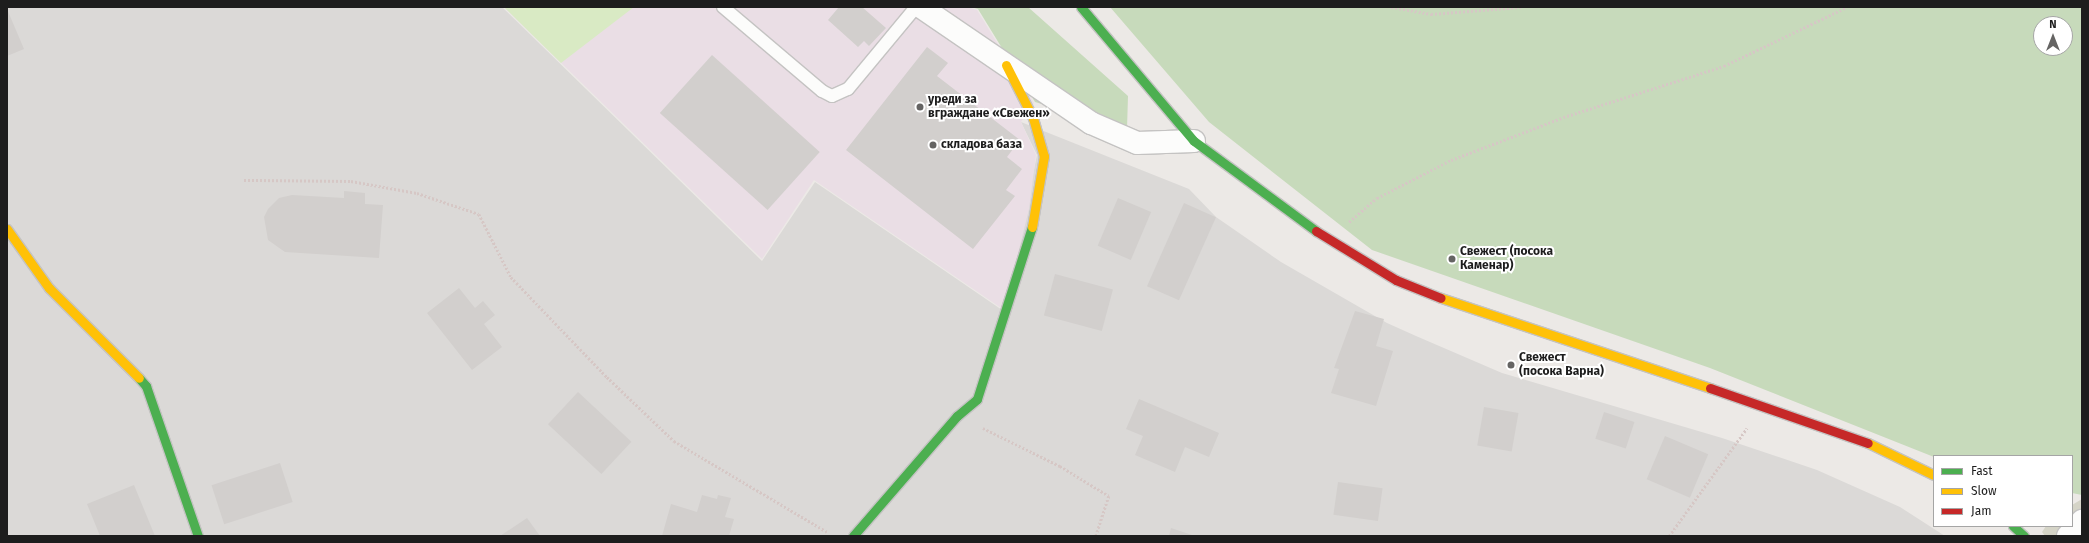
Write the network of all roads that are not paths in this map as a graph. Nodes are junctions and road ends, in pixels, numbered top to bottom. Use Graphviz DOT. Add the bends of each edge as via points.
graph roads {
  1 [pos="723,7"];
  2 [pos="916,7"];
  3 [pos="921,7"];
  4 [pos="1081,7"];
  5 [pos="1006,65"];
  6 [pos="1194,140"];
  7 [pos="7,229"];
  8 [pos="1933,474"];
  9 [pos="2082,521"];
  10 [pos="2014,527"];
  11 [pos="198,536"];
  12 [pos="854,536"];
  13 [pos="2024,536"];
  14 [pos="2068,536"];
  1 -- 2 [label="lane" via="822,91 832,96 848,90"];
  3 -- 5 [label="street"];
  4 -- 6 [label="street"];
  5 -- 6 [label="street" via="1091,123 1137,143"];
  5 -- 12 [label="street" via="1033,118 1044,156 1036,212 977,399 957,416"];
  6 -- 8 [label="street" via="1327,240 1396,280 1489,316 1764,405 1882,448"];
  7 -- 11 [label="street" via="49,288 146,386"];
  9 -- 14 [label="street"];
  10 -- 13 [label="street"];
}
